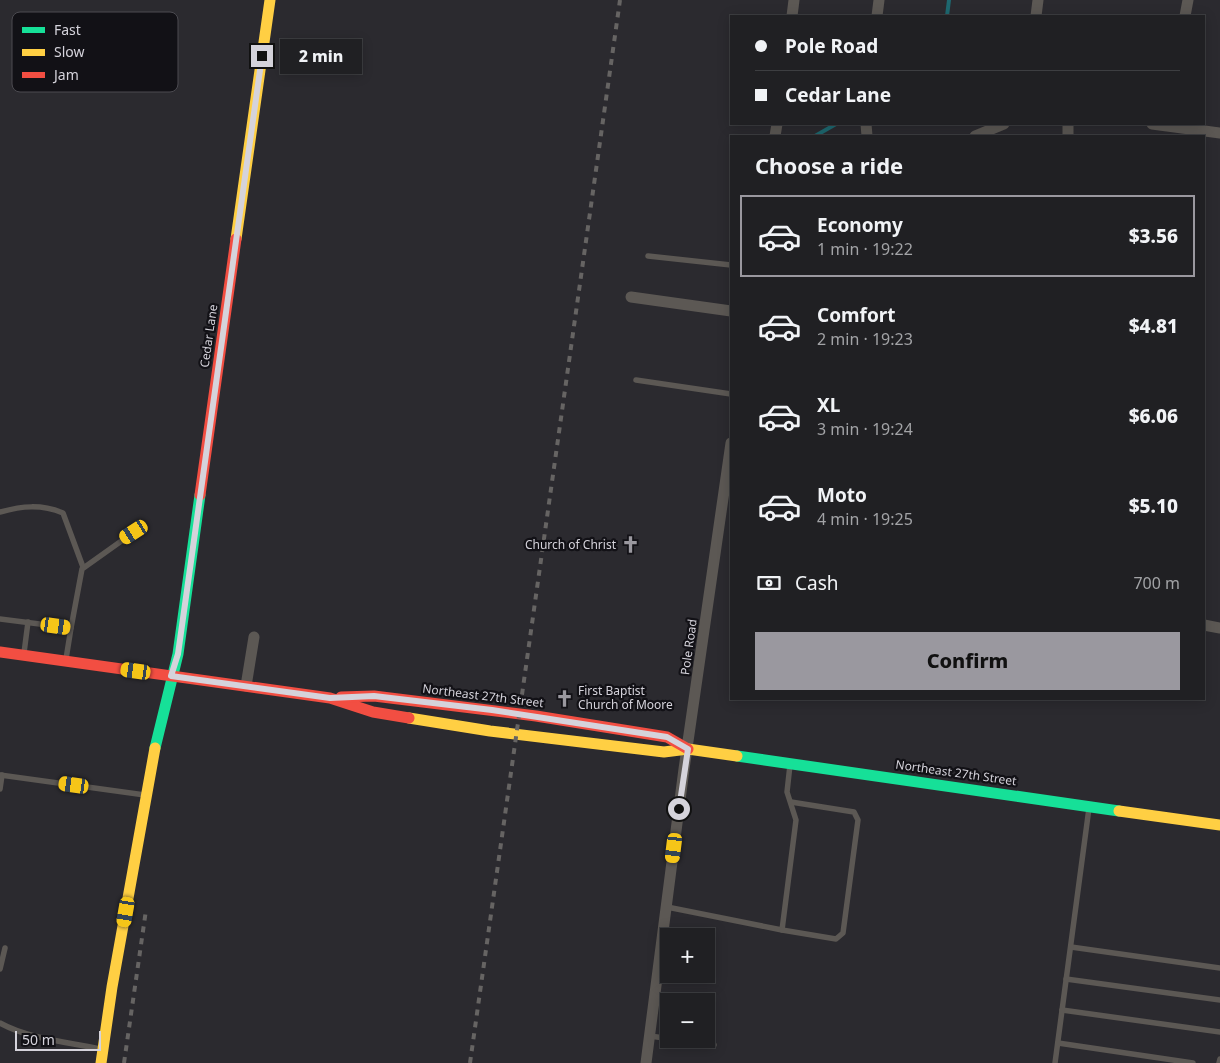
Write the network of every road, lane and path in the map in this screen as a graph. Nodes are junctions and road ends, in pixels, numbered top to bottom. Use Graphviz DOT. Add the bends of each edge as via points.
graph roads {
  1 [pos="270,0"];
  2 [pos="794,0"];
  3 [pos="879,0"];
  4 [pos="1038,0"];
  5 [pos="1188,0"];
  6 [pos="792,15"];
  7 [pos="877,15"];
  8 [pos="1036,15"];
  9 [pos="1185,15"];
  10 [pos="1002,125"];
  11 [pos="1170,125"];
  12 [pos="1220,134"];
  13 [pos="977,135"];
  14 [pos="648,256"];
  15 [pos="730,265"];
  16 [pos="631,297"];
  17 [pos="730,311"];
  18 [pos="636,380"];
  19 [pos="730,394"];
  20 [pos="730,449"];
  21 [pos="0,512"];
  22 [pos="134,532"];
  23 [pos="83,568"];
  24 [pos="0,619"];
  25 [pos="28,622"];
  26 [pos="1205,625"];
  27 [pos="71,628"];
  28 [pos="1220,628"];
  29 [pos="254,637"];
  30 [pos="0,652"];
  31 [pos="24,655"];
  32 [pos="66,661"];
  33 [pos="171,676"];
  34 [pos="246,686"];
  35 [pos="330,698"];
  36 [pos="688,749"];
  37 [pos="790,763"];
  38 [pos="1,775"];
  39 [pos="0,788"];
  40 [pos="147,795"];
  41 [pos="791,802"];
  42 [pos="1090,806"];
  43 [pos="1220,825"];
  44 [pos="667,907"];
  45 [pos="782,930"];
  46 [pos="1070,947"];
  47 [pos="5,948"];
  48 [pos="1220,968"];
  49 [pos="0,969"];
  50 [pos="1066,979"];
  51 [pos="1220,1000"];
  52 [pos="1062,1010"];
  53 [pos="0,1023"];
  54 [pos="1220,1032"];
  55 [pos="650,1036"];
  56 [pos="660,1037"];
  57 [pos="1058,1043"];
  58 [pos="102,1049"];
  59 [pos="101,1063"];
  60 [pos="646,1063"];
  61 [pos="1055,1063"];
  62 [pos="1193,1063"];
  1 -- 33 [label="main road, Cedar Lane" via="178,654"];
  2 -- 6 [label="street"];
  3 -- 7 [label="street"];
  4 -- 8 [label="street"];
  5 -- 9 [label="street"];
  10 -- 13 [label="street"];
  11 -- 12 [label="street"];
  14 -- 15 [label="lane"];
  16 -- 17 [label="street"];
  18 -- 19 [label="lane"];
  20 -- 36 [label="street, Pole Road"];
  21 -- 23 [label="lane" via="26,506 63,513"];
  22 -- 23 [label="lane"];
  23 -- 27 [label="lane"];
  24 -- 25 [label="lane"];
  25 -- 27 [label="lane"];
  25 -- 31 [label="lane"];
  26 -- 28 [label="street"];
  27 -- 32 [label="lane"];
  29 -- 34 [label="street"];
  30 -- 31 [label="main road, Northeast 27th Street"];
  31 -- 32 [label="main road, Northeast 27th Street"];
  32 -- 33 [label="main road, Northeast 27th Street"];
  33 -- 34 [label="main road, Northeast 27th Street"];
  33 -- 40 [label="main road, Cedar Lane"];
  34 -- 35 [label="main road, Northeast 27th Street"];
  35 -- 36 [label="main road, Northeast 27th Street" via="373,712 490,731 664,752"];
  35 -- 36 [label="main road, Northeast 27th Street" via="374,696 528,715 667,737"];
  36 -- 37 [label="main road, Northeast 27th Street"];
  36 -- 44 [label="street, Pole Road"];
  37 -- 41 [label="lane" via="788,792"];
  37 -- 42 [label="main road, Northeast 27th Street"];
  38 -- 39 [label="lane"];
  38 -- 40 [label="lane"];
  40 -- 58 [label="main road, Cedar Lane"];
  41 -- 45 [label="lane" via="796,820"];
  41 -- 45 [label="lane" via="854,812 858,820 843,933 836,938"];
  42 -- 43 [label="main road, Northeast 27th Street"];
  42 -- 46 [label="lane"];
  44 -- 45 [label="lane"];
  44 -- 55 [label="street, Pole Road"];
  46 -- 48 [label="lane"];
  46 -- 50 [label="lane"];
  47 -- 49 [label="lane"];
  50 -- 51 [label="lane"];
  50 -- 52 [label="lane"];
  52 -- 54 [label="lane"];
  52 -- 57 [label="lane"];
  53 -- 58 [label="lane" via="10,1029"];
  55 -- 56 [label="lane"];
  55 -- 60 [label="street, Pole Road"];
  57 -- 61 [label="lane"];
  57 -- 62 [label="lane"];
  58 -- 59 [label="main road, Cedar Lane"];
}
